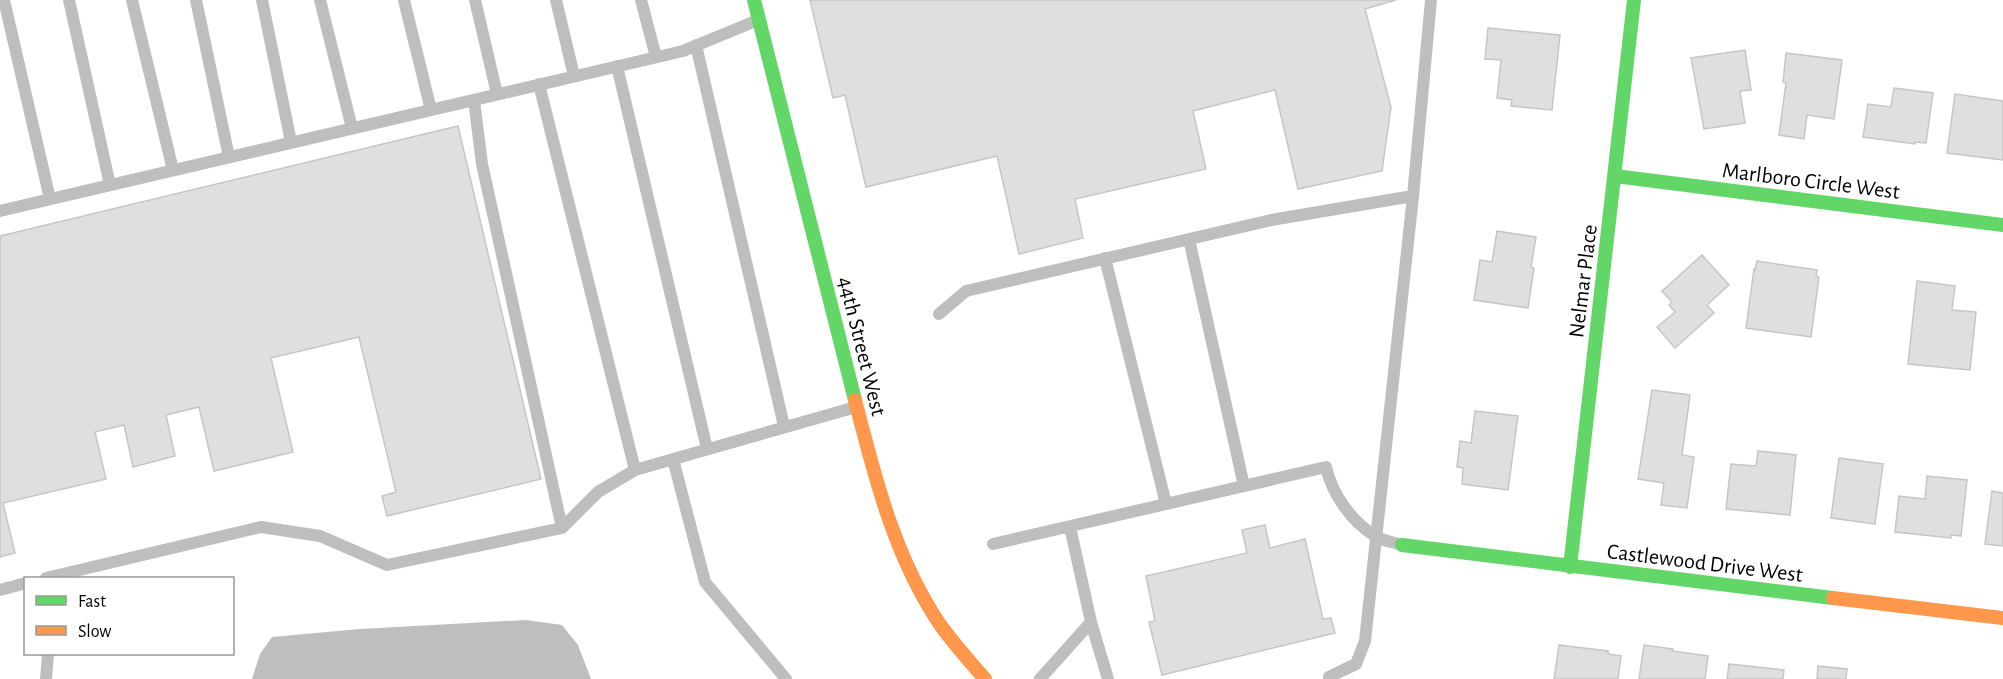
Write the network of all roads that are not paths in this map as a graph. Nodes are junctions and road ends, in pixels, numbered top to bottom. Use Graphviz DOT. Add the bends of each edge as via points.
graph roads {
  1 [pos="4,0"];
  2 [pos="69,0"];
  3 [pos="132,0"];
  4 [pos="196,0"];
  5 [pos="262,0"];
  6 [pos="320,0"];
  7 [pos="404,0"];
  8 [pos="475,0"];
  9 [pos="556,0"];
  10 [pos="641,0"];
  11 [pos="754,0"];
  12 [pos="1431,0"];
  13 [pos="1634,0"];
  14 [pos="760,19"];
  15 [pos="696,45"];
  16 [pos="656,57"];
  17 [pos="617,66"];
  18 [pos="574,76"];
  19 [pos="539,84"];
  20 [pos="497,94"];
  21 [pos="474,100"];
  22 [pos="431,110"];
  23 [pos="352,128"];
  24 [pos="291,142"];
  25 [pos="229,157"];
  26 [pos="173,170"];
  27 [pos="1615,176"];
  28 [pos="110,185"];
  29 [pos="1413,196"];
  30 [pos="50,199"];
  31 [pos="0,211"];
  32 [pos="2003,225"];
  33 [pos="1189,239"];
  34 [pos="1105,258"];
  35 [pos="939,314"];
  36 [pos="856,407"];
  37 [pos="784,426"];
  38 [pos="707,449"];
  39 [pos="673,459"];
  40 [pos="635,470"];
  41 [pos="1244,486"];
  42 [pos="1166,504"];
  43 [pos="1070,526"];
  44 [pos="562,528"];
  45 [pos="1376,537"];
  46 [pos="993,544"];
  47 [pos="1402,545"];
  48 [pos="1570,567"];
  49 [pos="56,577"];
  50 [pos="24,584"];
  51 [pos="0,590"];
  52 [pos="2003,618"];
  53 [pos="1091,622"];
  54 [pos="48,655"];
  55 [pos="46,679"];
  56 [pos="786,679"];
  57 [pos="985,679"];
  58 [pos="1040,679"];
  59 [pos="1108,679"];
  60 [pos="1329,679"];
  1 -- 30 [label="lane"];
  2 -- 28 [label="lane"];
  3 -- 26 [label="lane"];
  4 -- 25 [label="lane"];
  5 -- 24 [label="lane"];
  6 -- 23 [label="lane"];
  7 -- 22 [label="lane"];
  8 -- 20 [label="lane"];
  9 -- 18 [label="lane"];
  10 -- 16 [label="lane"];
  11 -- 14 [label="street, 44th Street West"];
  12 -- 29 [label="lane"];
  13 -- 27 [label="street, Nelmar Place"];
  14 -- 15 [label="lane"];
  14 -- 36 [label="street, 44th Street West"];
  15 -- 16 [label="lane"];
  15 -- 37 [label="lane"];
  16 -- 17 [label="lane"];
  17 -- 18 [label="lane"];
  17 -- 38 [label="lane"];
  18 -- 19 [label="lane"];
  19 -- 20 [label="lane"];
  19 -- 40 [label="lane"];
  20 -- 21 [label="lane"];
  21 -- 22 [label="lane"];
  21 -- 44 [label="lane" via="482,164"];
  22 -- 23 [label="lane"];
  23 -- 24 [label="lane"];
  24 -- 25 [label="lane"];
  25 -- 26 [label="lane"];
  26 -- 28 [label="lane"];
  27 -- 32 [label="street, Marlboro Circle West"];
  27 -- 48 [label="street, Nelmar Place"];
  28 -- 30 [label="lane"];
  29 -- 33 [label="lane" via="1271,220"];
  29 -- 45 [label="lane"];
  30 -- 31 [label="lane"];
  33 -- 34 [label="lane"];
  33 -- 41 [label="lane"];
  34 -- 35 [label="lane" via="966,291"];
  34 -- 42 [label="lane"];
  36 -- 37 [label="lane"];
  36 -- 57 [label="street, 44th Street West" via="896,538 923,594 954,643"];
  37 -- 38 [label="lane"];
  38 -- 39 [label="lane"];
  39 -- 40 [label="lane"];
  39 -- 56 [label="lane" via="705,582"];
  40 -- 44 [label="lane" via="598,492"];
  41 -- 42 [label="lane"];
  41 -- 45 [label="lane" via="1326,467 1329,483 1353,519"];
  42 -- 43 [label="lane"];
  43 -- 46 [label="lane"];
  43 -- 53 [label="lane"];
  44 -- 49 [label="lane" via="387,565 320,536 261,527"];
  45 -- 47 [label="lane"];
  45 -- 60 [label="lane" via="1365,641 1356,664"];
  47 -- 48 [label="street, Castlewood Drive West"];
  48 -- 52 [label="street, Castlewood Drive West"];
  50 -- 51 [label="lane"];
  53 -- 58 [label="lane"];
  53 -- 59 [label="lane"];
  54 -- 55 [label="lane"];
}
